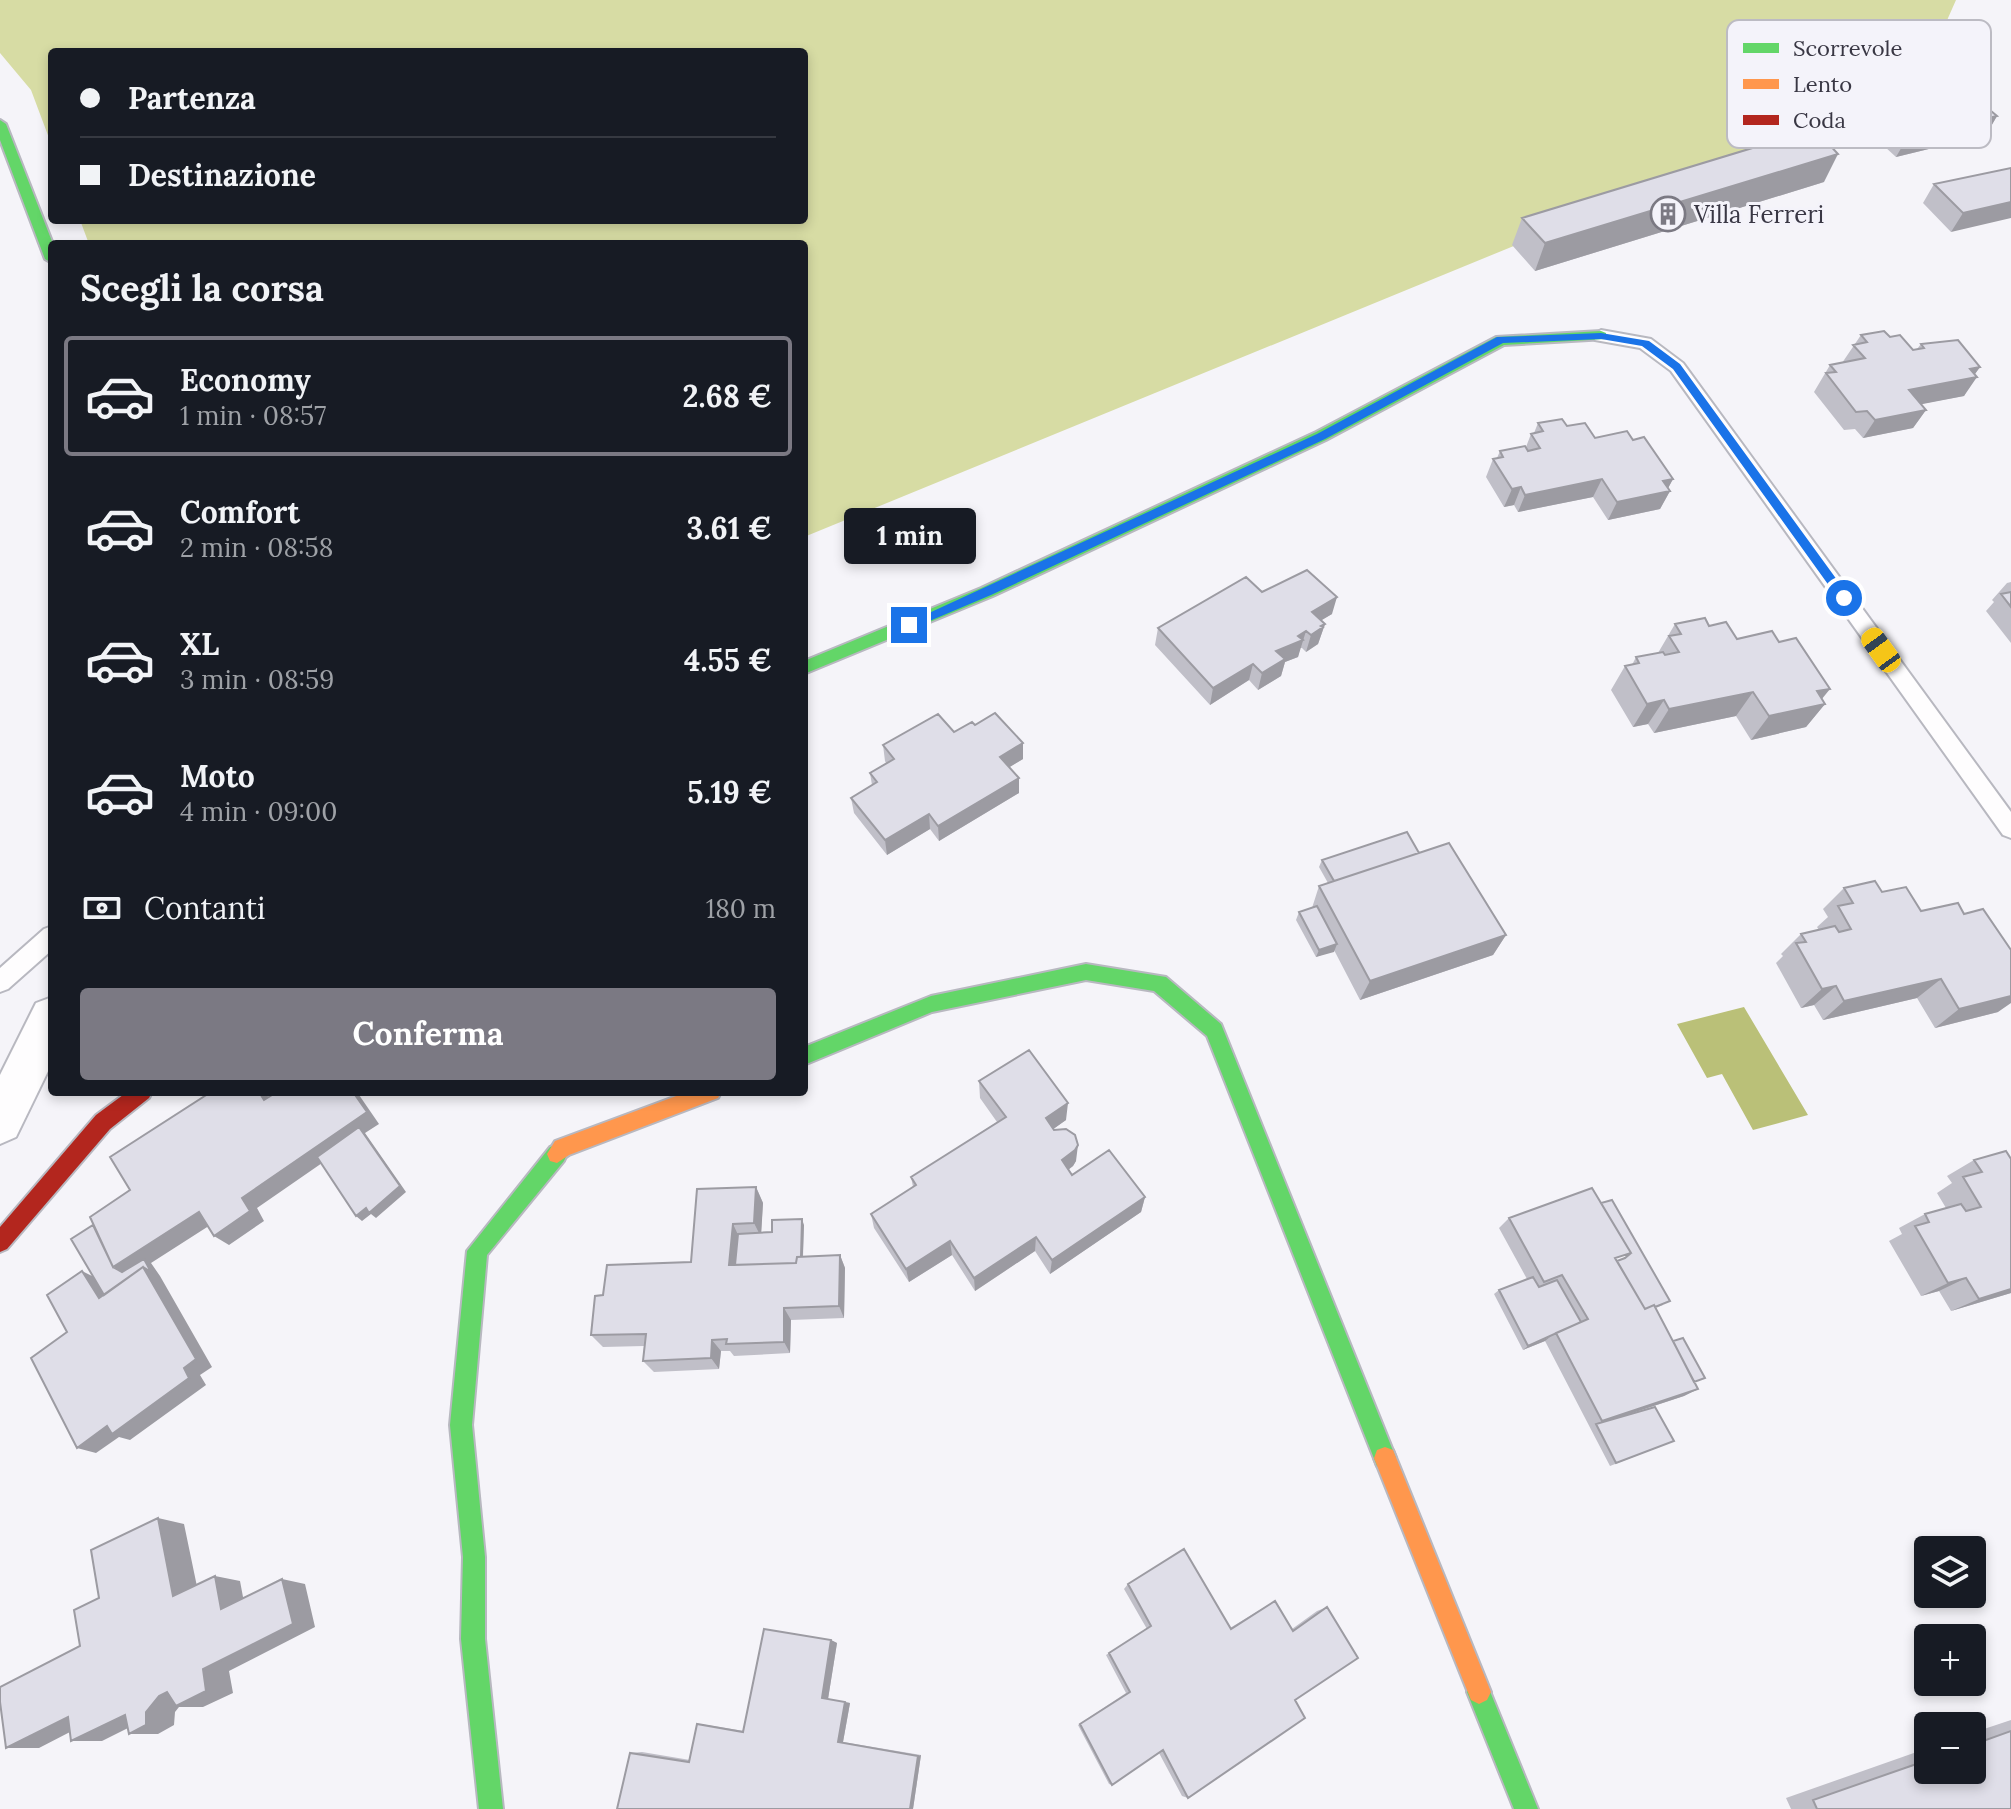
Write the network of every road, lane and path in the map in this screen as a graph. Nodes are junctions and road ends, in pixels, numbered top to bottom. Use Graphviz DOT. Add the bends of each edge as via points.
graph roads {
  1 [pos="0,124"];
  2 [pos="48,249"];
  3 [pos="1601,336"];
  4 [pos="808,666"];
  5 [pos="2011,829"];
  6 [pos="48,940"];
  7 [pos="0,982"];
  8 [pos="48,1025"];
  9 [pos="808,1054"];
  10 [pos="137,1096"];
  11 [pos="700,1096"];
  12 [pos="0,1122"];
  13 [pos="0,1242"];
  14 [pos="491,1809"];
  15 [pos="1526,1809"];
  1 -- 2 [label="street"];
  3 -- 4 [label="street" via="1501,340 1307,443 987,592"];
  3 -- 5 [label="lane" via="1645,343 1677,367"];
  6 -- 7 [label="lane"];
  8 -- 12 [label="street"];
  9 -- 15 [label="street" via="931,1004 1086,972 1159,983 1214,1030"];
  10 -- 13 [label="street" via="103,1122"];
  11 -- 14 [label="street" via="562,1148 477,1251 461,1425 474,1557 473,1639"];
}
